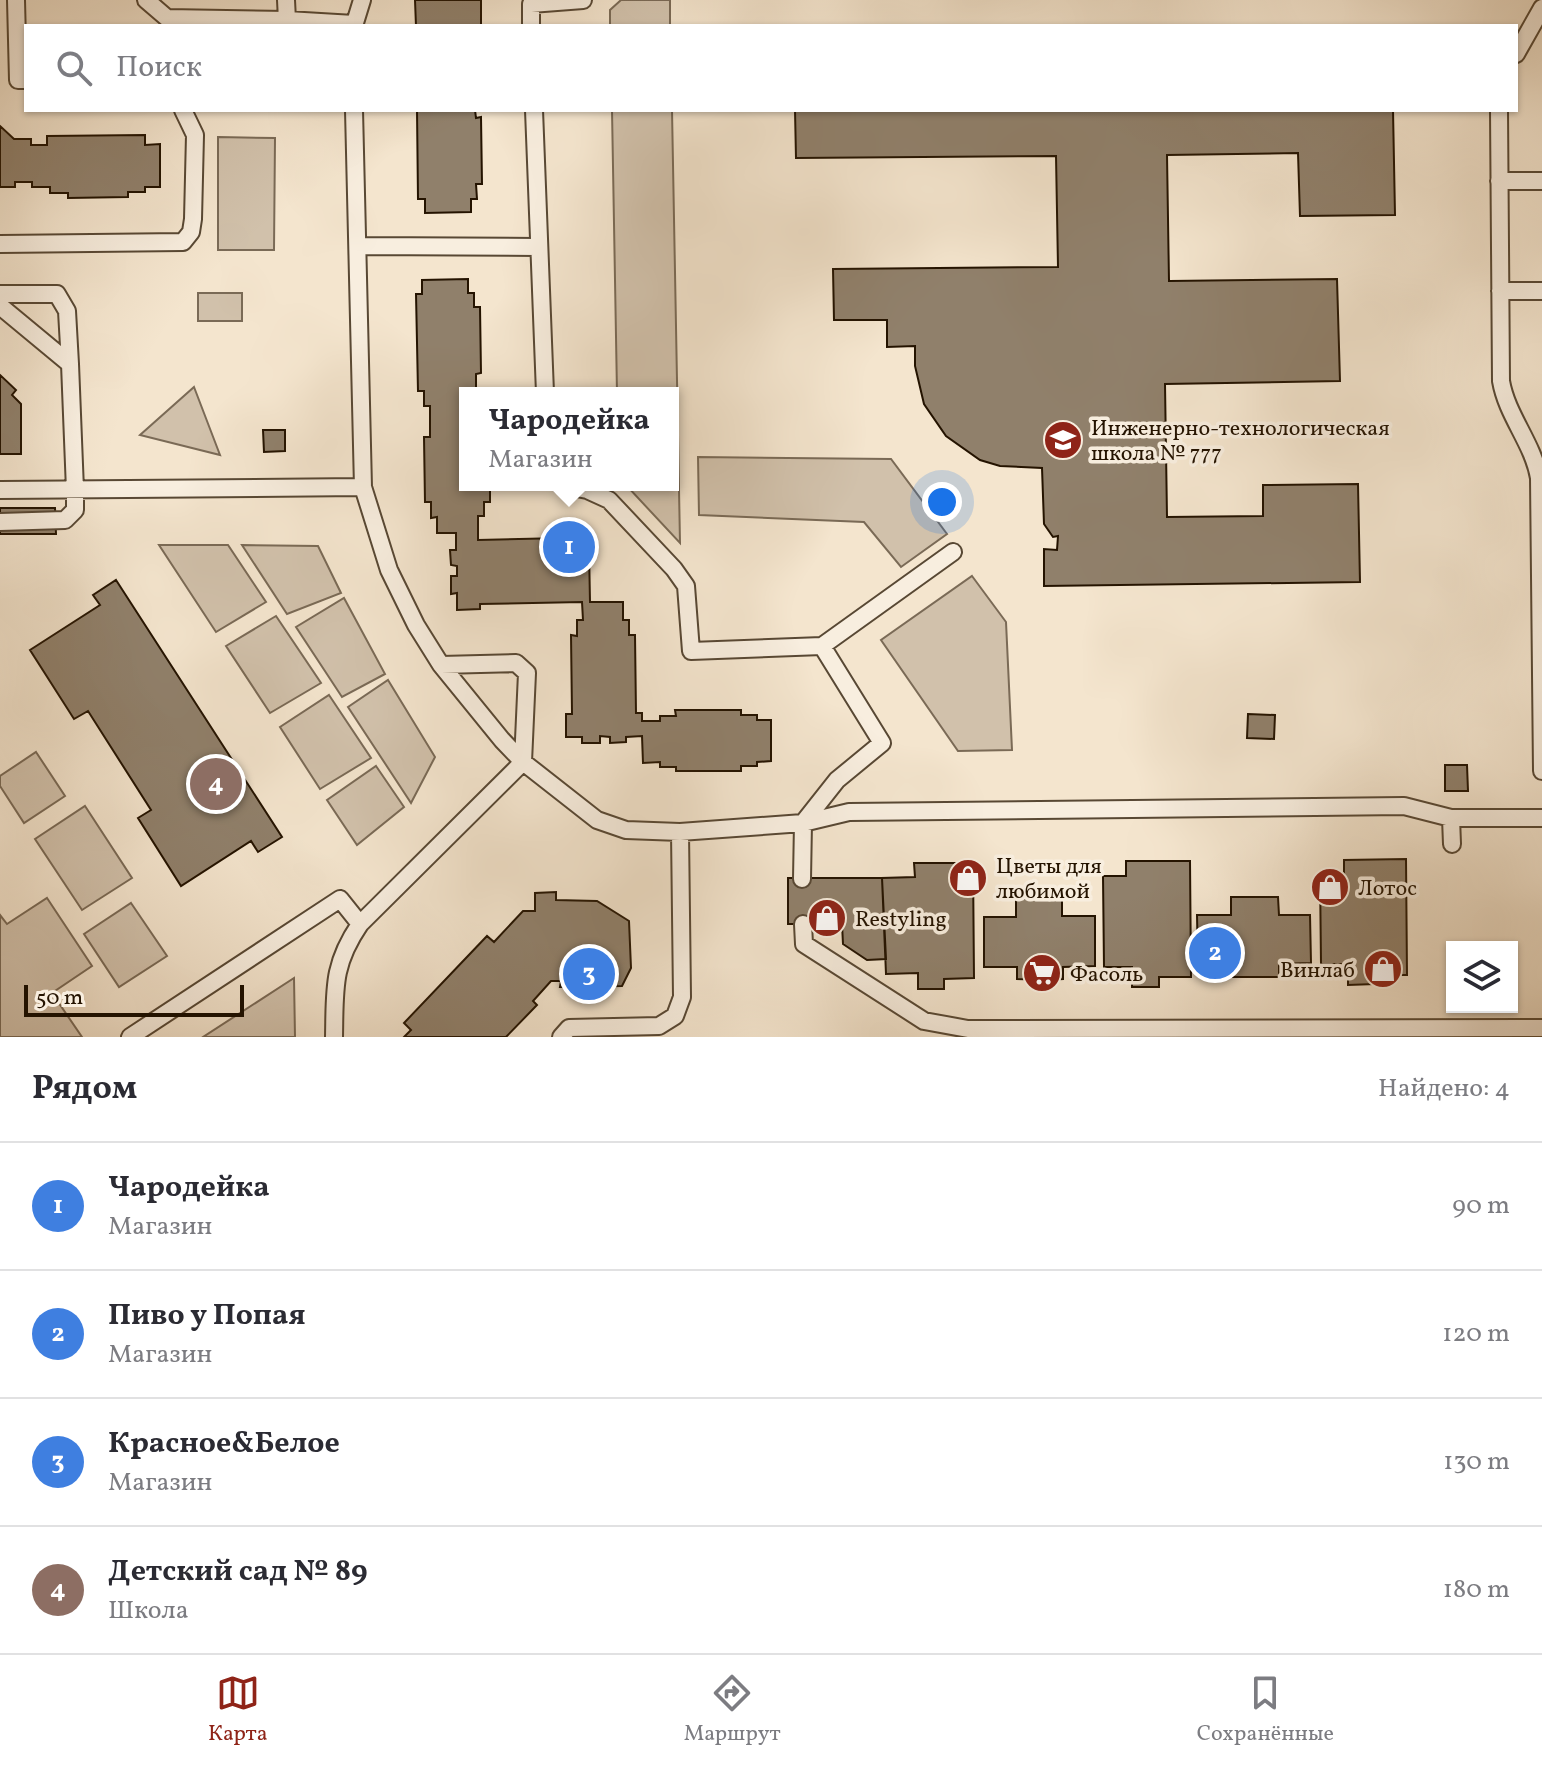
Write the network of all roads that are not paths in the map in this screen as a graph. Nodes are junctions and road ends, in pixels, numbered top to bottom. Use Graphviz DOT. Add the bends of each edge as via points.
graph roads {
  1 [pos="16,0"];
  2 [pos="146,0"];
  3 [pos="286,0"];
  4 [pos="362,0"];
  5 [pos="583,0"];
  6 [pos="1542,8"];
  7 [pos="167,22"];
  8 [pos="286,23"];
  9 [pos="320,24"];
  10 [pos="354,24"];
  11 [pos="531,24"];
  12 [pos="1518,50"];
  13 [pos="24,80"];
  14 [pos="184,112"];
  15 [pos="354,112"];
  16 [pos="534,112"];
  17 [pos="1499,112"];
  18 [pos="1499,181"];
  19 [pos="1542,181"];
  20 [pos="0,244"];
  21 [pos="359,246"];
  22 [pos="537,247"];
  23 [pos="1500,291"];
  24 [pos="1542,291"];
  25 [pos="0,294"];
  26 [pos="0,306"];
  27 [pos="70,364"];
  28 [pos="545,387"];
  29 [pos="363,487"];
  30 [pos="0,490"];
  31 [pos="75,490"];
  32 [pos="589,491"];
  33 [pos="0,522"];
  34 [pos="953,552"];
  35 [pos="822,646"];
  36 [pos="441,665"];
  37 [pos="523,762"];
  38 [pos="1542,771"];
  39 [pos="1451,818"];
  40 [pos="1542,818"];
  41 [pos="803,823"];
  42 [pos="680,832"];
  43 [pos="1452,844"];
  44 [pos="802,879"];
  45 [pos="360,924"];
  46 [pos="803,924"];
  47 [pos="1542,1028"];
  48 [pos="130,1037"];
  49 [pos="334,1037"];
  50 [pos="561,1037"];
  1 -- 13 [label="lane" via="18,80"];
  2 -- 7 [label="lane"];
  3 -- 8 [label="lane"];
  4 -- 10 [label="lane"];
  5 -- 11 [label="lane" via="531,4"];
  6 -- 12 [label="lane"];
  7 -- 8 [label="lane"];
  8 -- 9 [label="lane"];
  14 -- 20 [label="lane" via="195,135 193,219 183,242"];
  15 -- 21 [label="lane"];
  16 -- 22 [label="lane"];
  17 -- 18 [label="lane"];
  18 -- 19 [label="lane"];
  18 -- 23 [label="lane"];
  21 -- 22 [label="lane"];
  21 -- 29 [label="lane"];
  22 -- 28 [label="lane"];
  23 -- 24 [label="lane"];
  23 -- 38 [label="lane" via="1504,399 1535,457 1539,478"];
  25 -- 27 [label="lane" via="57,294 67,311"];
  26 -- 27 [label="lane"];
  27 -- 31 [label="lane"];
  29 -- 31 [label="lane"];
  29 -- 36 [label="lane" via="389,570"];
  30 -- 31 [label="lane"];
  31 -- 33 [label="lane" via="75,510 65,520"];
  32 -- 35 [label="lane" via="609,500 686,586 691,651"];
  34 -- 35 [label="lane"];
  35 -- 41 [label="lane" via="882,743 837,780"];
  36 -- 37 [label="lane"];
  36 -- 37 [label="lane" via="522,666 527,673"];
  37 -- 42 [label="lane" via="597,820 626,830"];
  37 -- 45 [label="lane"];
  39 -- 40 [label="lane"];
  39 -- 41 [label="lane" via="1404,806 849,812"];
  39 -- 43 [label="lane"];
  41 -- 42 [label="lane"];
  41 -- 44 [label="lane"];
  42 -- 50 [label="lane" via="682,997 675,1016 659,1026 569,1028"];
  45 -- 48 [label="lane" via="340,899"];
  45 -- 49 [label="lane" via="344,948 335,983"];
  46 -- 47 [label="lane" via="804,944 924,1021 968,1029"];
}
